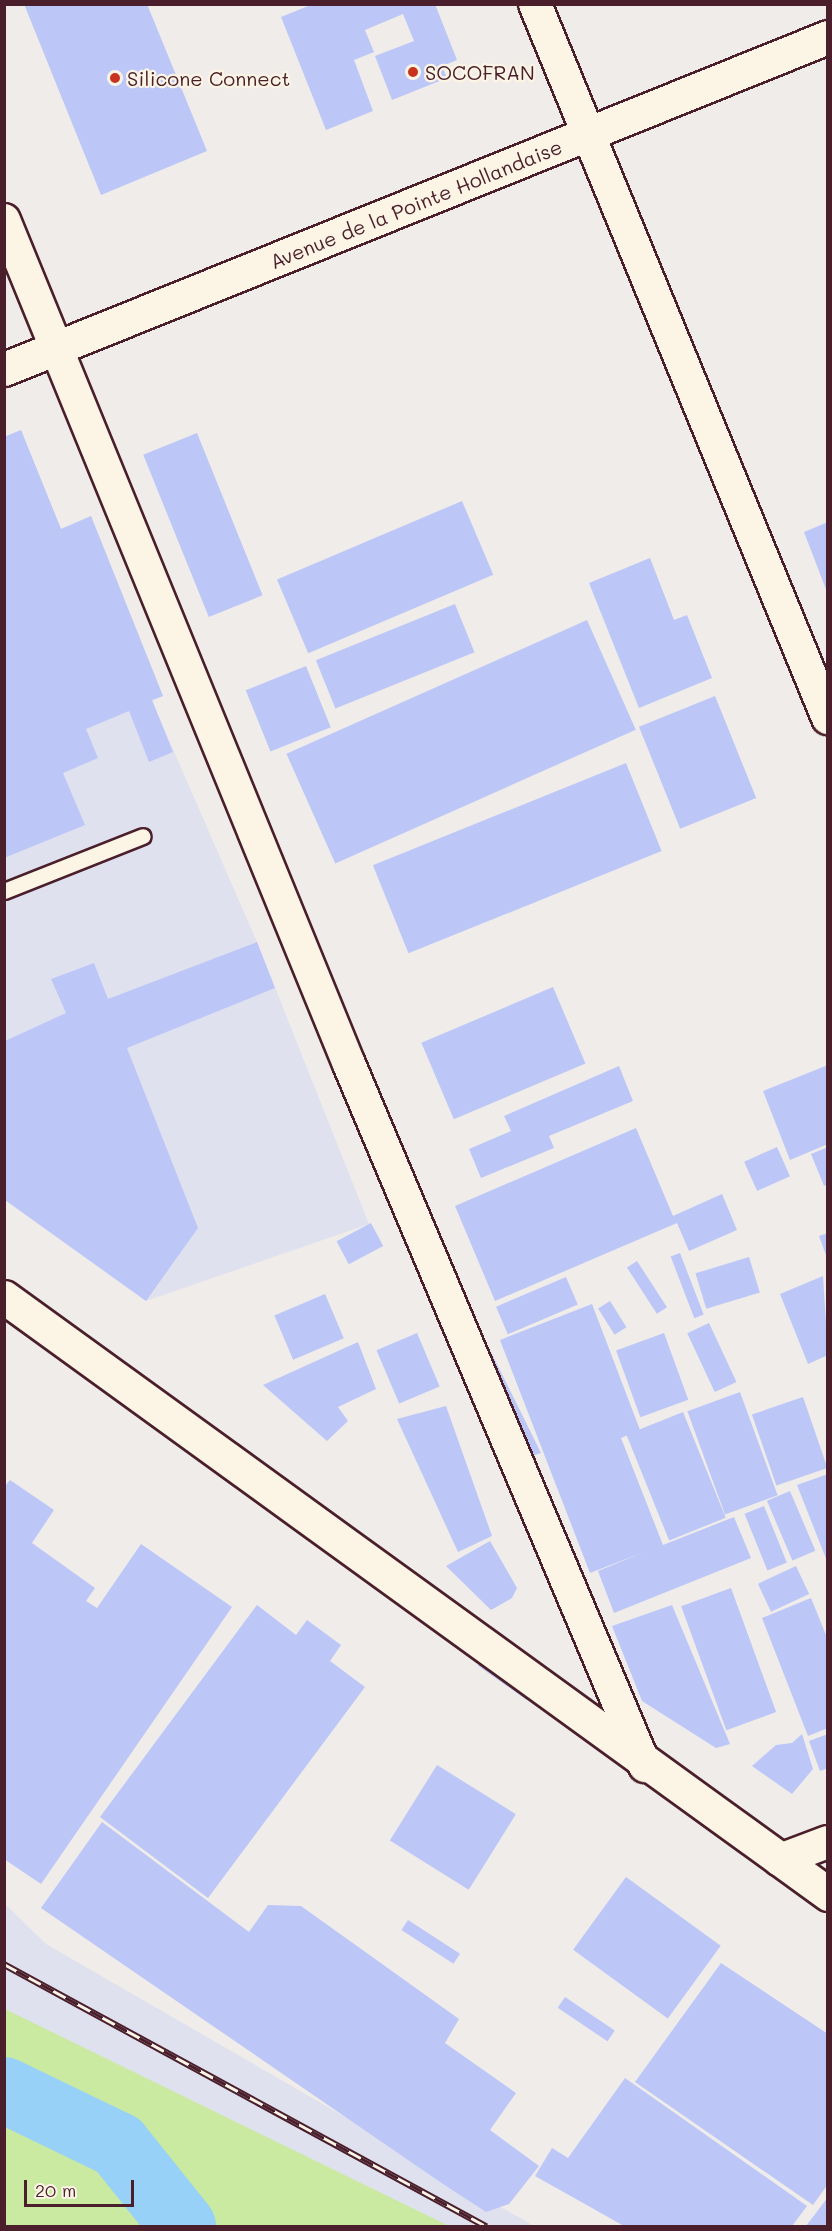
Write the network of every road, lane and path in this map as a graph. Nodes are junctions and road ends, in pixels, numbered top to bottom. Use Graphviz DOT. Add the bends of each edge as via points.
graph roads {
  1 [pos="535,4"];
  2 [pos="828,37"];
  3 [pos="589,135"];
  4 [pos="4,220"];
  5 [pos="58,347"];
  6 [pos="4,369"];
  7 [pos="828,718"];
  8 [pos="143,836"];
  9 [pos="4,891"];
  10 [pos="4,1297"];
  11 [pos="645,1766"];
  12 [pos="828,1842"];
  13 [pos="780,1860"];
  14 [pos="828,1894"];
  1 -- 3 [label="street"];
  2 -- 3 [label="street, Avenue de la Pointe Hollandaise"];
  3 -- 5 [label="street, Avenue de la Pointe Hollandaise"];
  3 -- 7 [label="street"];
  4 -- 5 [label="street"];
  5 -- 6 [label="street, Avenue de la Pointe Hollandaise"];
  5 -- 11 [label="street" via="349,1064"];
  8 -- 9 [label="lane"];
  10 -- 11 [label="street"];
  11 -- 13 [label="street"];
  12 -- 13 [label="street"];
  13 -- 14 [label="street"];
}
